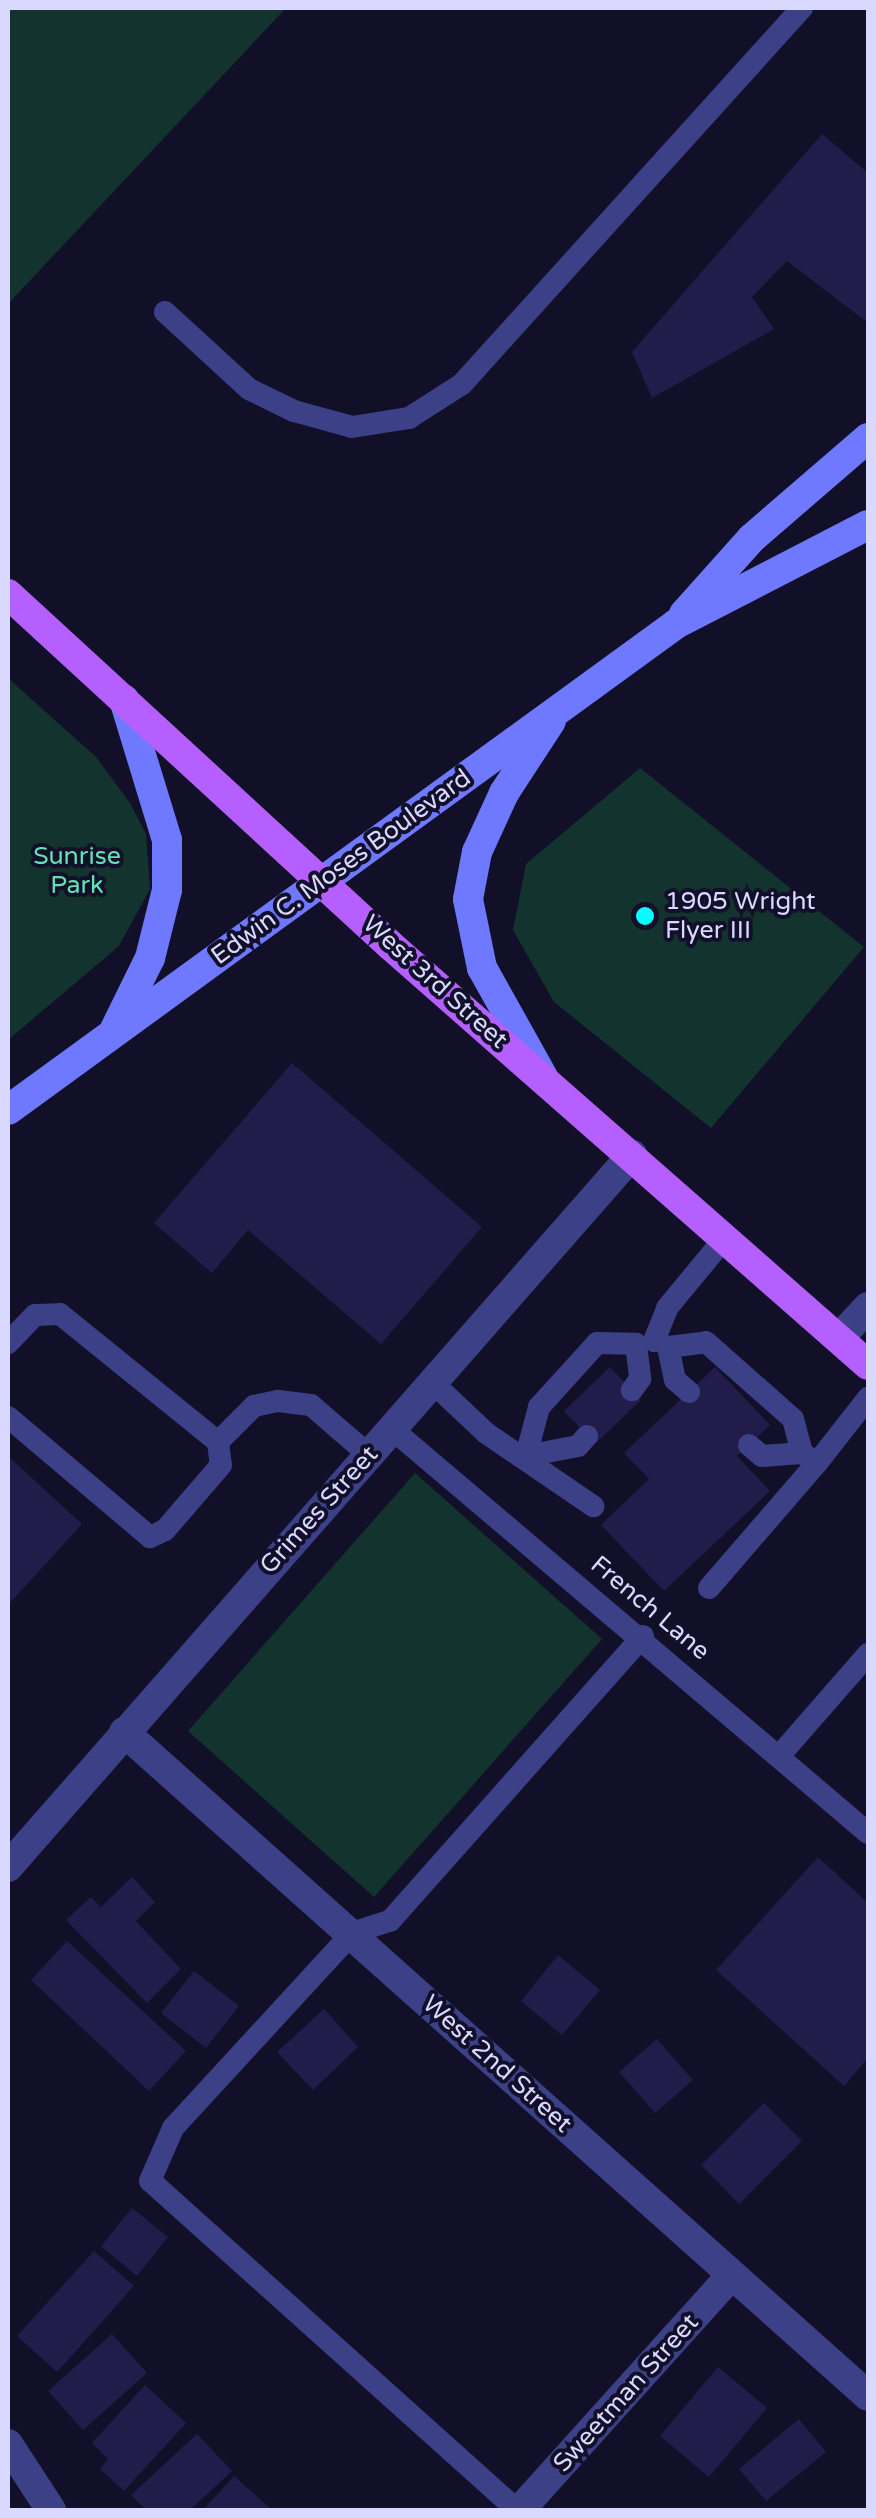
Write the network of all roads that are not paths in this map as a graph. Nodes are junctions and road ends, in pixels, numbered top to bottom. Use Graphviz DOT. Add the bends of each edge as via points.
graph roads {
  1 [pos="802,8"];
  2 [pos="164,312"];
  3 [pos="868,438"];
  4 [pos="868,525"];
  5 [pos="8,594"];
  6 [pos="676,624"];
  7 [pos="124,699"];
  8 [pos="560,707"];
  9 [pos="323,879"];
  10 [pos="112,1034"];
  11 [pos="544,1079"];
  12 [pos="8,1110"];
  13 [pos="632,1155"];
  14 [pos="725,1238"];
  15 [pos="868,1306"];
  16 [pos="839,1338"];
  17 [pos="8,1344"];
  18 [pos="653,1344"];
  19 [pos="868,1365"];
  20 [pos="433,1383"];
  21 [pos="632,1390"];
  22 [pos="689,1392"];
  23 [pos="868,1398"];
  24 [pos="8,1417"];
  25 [pos="392,1430"];
  26 [pos="587,1436"];
  27 [pos="218,1442"];
  28 [pos="749,1445"];
  29 [pos="369,1454"];
  30 [pos="526,1456"];
  31 [pos="810,1458"];
  32 [pos="594,1506"];
  33 [pos="710,1588"];
  34 [pos="642,1636"];
  35 [pos="868,1654"];
  36 [pos="124,1732"];
  37 [pos="780,1755"];
  38 [pos="868,1833"];
  39 [pos="8,1867"];
  40 [pos="352,1932"];
  41 [pos="731,2276"];
  42 [pos="863,2381"];
  43 [pos="8,2444"];
  44 [pos="52,2510"];
  45 [pos="518,2510"];
  1 -- 2 [label="lane" via="462,384 408,418 352,427 294,411 249,390"];
  3 -- 6 [label="main road" via="752,538"];
  4 -- 6 [label="main road"];
  5 -- 7 [label="main road, West 3rd Street"];
  6 -- 8 [label="main road, Edwin C. Moses Boulevard"];
  7 -- 9 [label="main road, West 3rd Street"];
  7 -- 10 [label="main road" via="167,840 167,890 150,958"];
  8 -- 9 [label="main road, Edwin C. Moses Boulevard"];
  8 -- 11 [label="main road" via="504,793 477,852 468,899 482,968"];
  9 -- 10 [label="main road, Edwin C. Moses Boulevard"];
  9 -- 11 [label="main road, West 3rd Street"];
  10 -- 12 [label="main road, Edwin C. Moses Boulevard"];
  11 -- 13 [label="main road, West 3rd Street"];
  13 -- 14 [label="main road, West 3rd Street"];
  13 -- 20 [label="street, Grimes Street"];
  14 -- 16 [label="main road, West 3rd Street"];
  14 -- 18 [label="lane" via="668,1308"];
  15 -- 16 [label="street"];
  16 -- 19 [label="main road, West 3rd Street"];
  17 -- 27 [label="lane" via="35,1315 60,1314"];
  18 -- 21 [label="lane"];
  18 -- 22 [label="lane"];
  18 -- 30 [label="lane" via="597,1343 539,1407"];
  18 -- 31 [label="lane" via="706,1342 793,1420"];
  20 -- 25 [label="street, Grimes Street"];
  20 -- 30 [label="lane" via="486,1433"];
  23 -- 31 [label="lane"];
  24 -- 27 [label="lane" via="150,1537 221,1466"];
  25 -- 29 [label="street, Grimes Street"];
  25 -- 34 [label="lane, French Lane"];
  26 -- 30 [label="lane" via="578,1446"];
  27 -- 29 [label="lane" via="254,1406 278,1401 311,1406"];
  28 -- 31 [label="lane" via="762,1456"];
  29 -- 36 [label="street, Grimes Street"];
  30 -- 32 [label="lane"];
  31 -- 33 [label="lane"];
  34 -- 37 [label="lane, French Lane"];
  34 -- 40 [label="lane" via="390,1921"];
  35 -- 37 [label="lane"];
  36 -- 39 [label="street, Grimes Street"];
  36 -- 40 [label="street, West 2nd Street"];
  37 -- 38 [label="lane, French Lane"];
  40 -- 41 [label="street, West 2nd Street"];
  40 -- 45 [label="lane" via="173,2128 150,2181"];
  41 -- 42 [label="street, West 2nd Street"];
  41 -- 45 [label="street, Sweetman Street"];
  43 -- 44 [label="street"];
}
